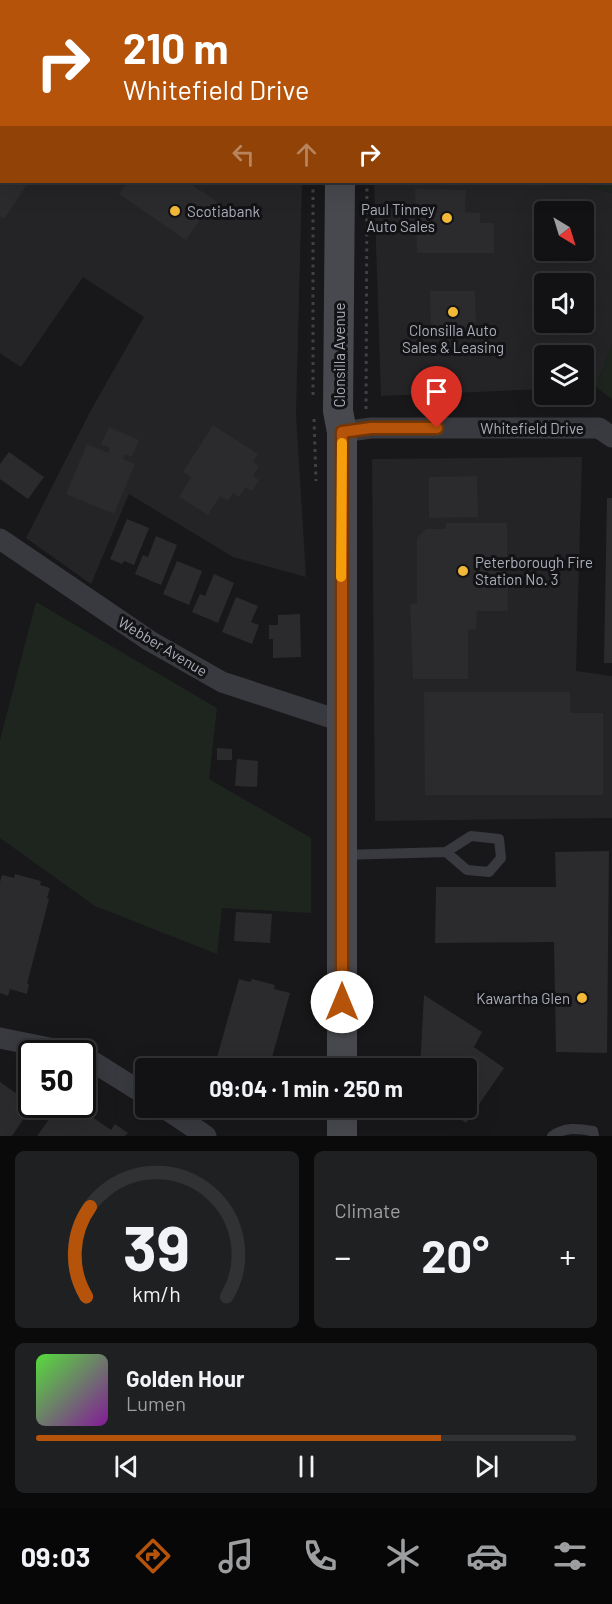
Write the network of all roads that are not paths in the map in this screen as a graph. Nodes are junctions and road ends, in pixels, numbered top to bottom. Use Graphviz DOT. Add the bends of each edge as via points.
graph roads {
  1 [pos="340,183"];
  2 [pos="342,432"];
  3 [pos="612,437"];
  4 [pos="0,540"];
  5 [pos="341,721"];
  6 [pos="446,852"];
  7 [pos="341,855"];
  8 [pos="0,1038"];
  9 [pos="18,1042"];
  10 [pos="342,1058"];
  11 [pos="96,1064"];
  12 [pos="135,1088"];
  13 [pos="179,1118"];
  14 [pos="342,1118"];
  15 [pos="206,1136"];
  16 [pos="342,1136"];
  17 [pos="552,1136"];
  18 [pos="594,1136"];
  1 -- 2 [label="main road, Clonsilla Avenue" via="338,411"];
  2 -- 3 [label="street, Whitefield Drive" via="371,428 599,428"];
  2 -- 5 [label="main road, Clonsilla Avenue"];
  4 -- 5 [label="street, Webber Avenue" via="150,641 222,682"];
  5 -- 7 [label="main road, Clonsilla Avenue"];
  6 -- 6 [label="lane" via="467,870 489,872 501,858 500,839 471,836"];
  6 -- 7 [label="lane"];
  7 -- 10 [label="main road, Clonsilla Avenue"];
  8 -- 9 [label="street"];
  11 -- 12 [label="street"];
  13 -- 15 [label="street"];
  14 -- 16 [label="main road"];
  17 -- 18 [label="lane" via="575,1127 593,1131"];
}
